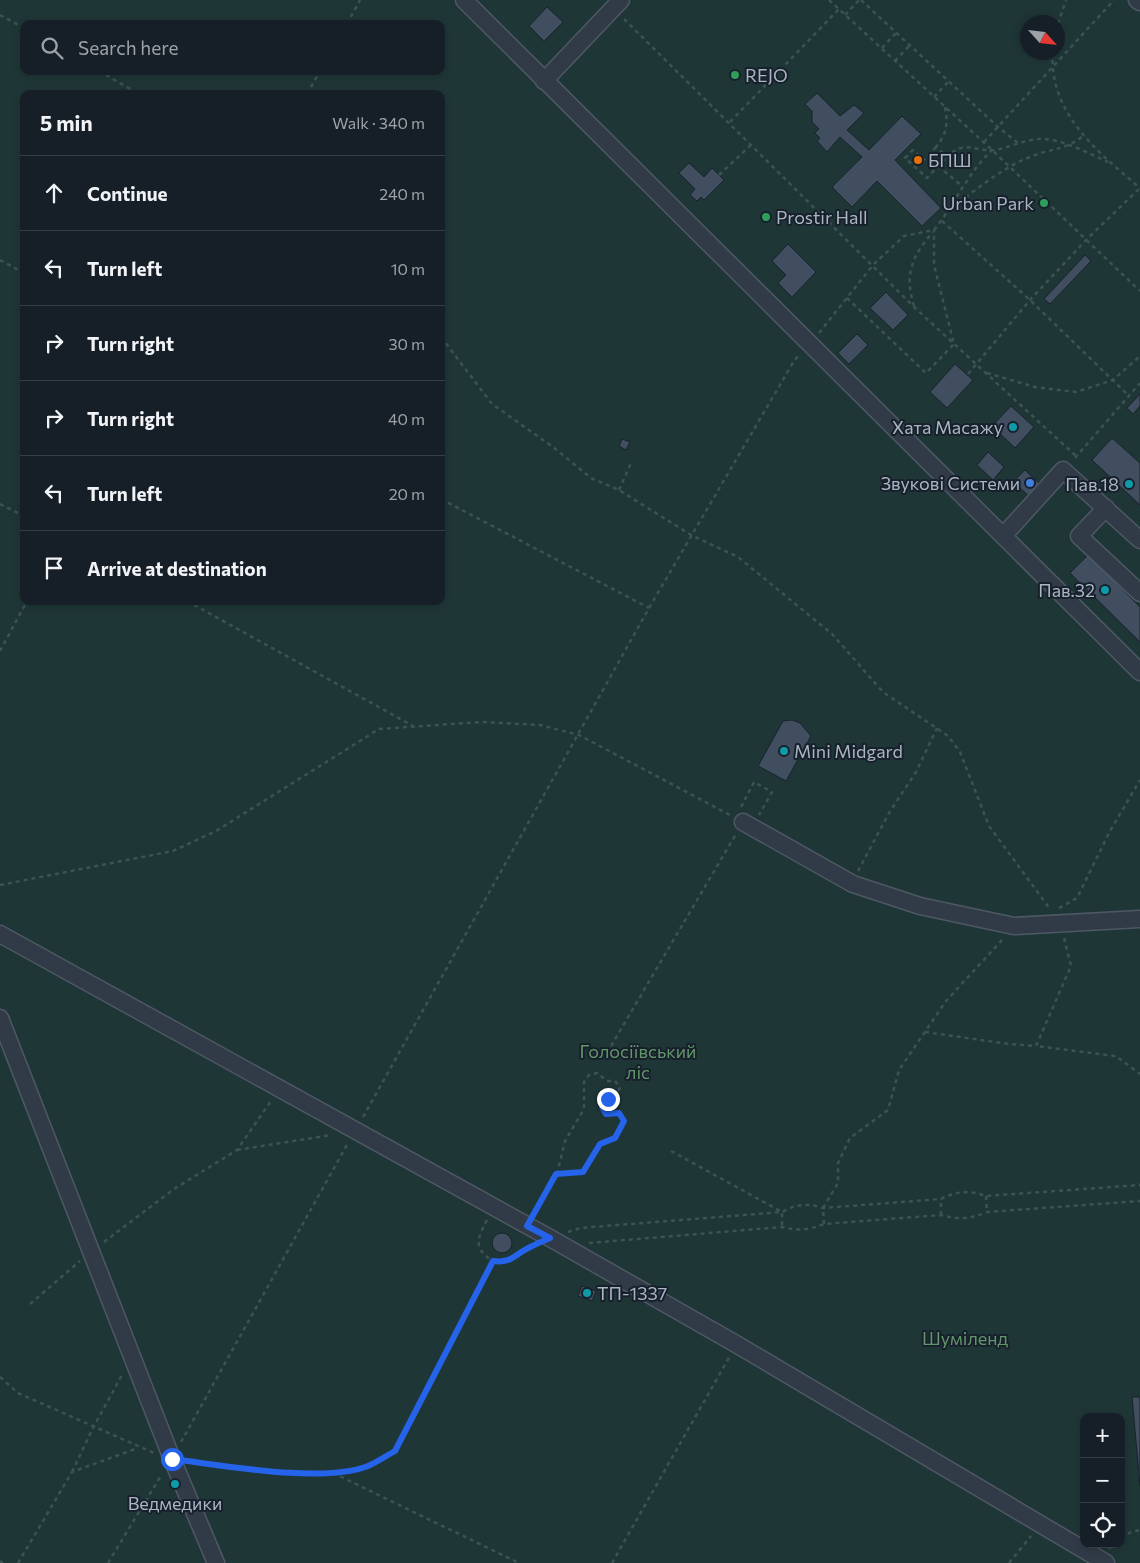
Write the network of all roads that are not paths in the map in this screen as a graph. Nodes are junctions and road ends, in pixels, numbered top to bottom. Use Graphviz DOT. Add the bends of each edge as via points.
graph roads {
  1 [pos="464,0"];
  2 [pos="617,4"];
  3 [pos="544,81"];
  4 [pos="1106,508"];
  5 [pos="1004,535"];
  6 [pos="1140,540"];
  7 [pos="1140,593"];
  8 [pos="1140,672"];
  9 [pos="743,823"];
  10 [pos="1140,919"];
  11 [pos="0,934"];
  12 [pos="0,1018"];
  13 [pos="216,1563"];
  14 [pos="1106,1563"];
  1 -- 3 [label="street"];
  2 -- 3 [label="street"];
  3 -- 5 [label="street"];
  4 -- 5 [label="street" via="1063,470"];
  4 -- 6 [label="street"];
  4 -- 7 [label="street" via="1079,536"];
  5 -- 8 [label="street"];
  9 -- 10 [label="street" via="853,884 920,906 1014,926 1056,918"];
  11 -- 14 [label="street" via="550,1238"];
  12 -- 13 [label="street" via="172,1459"];
}
